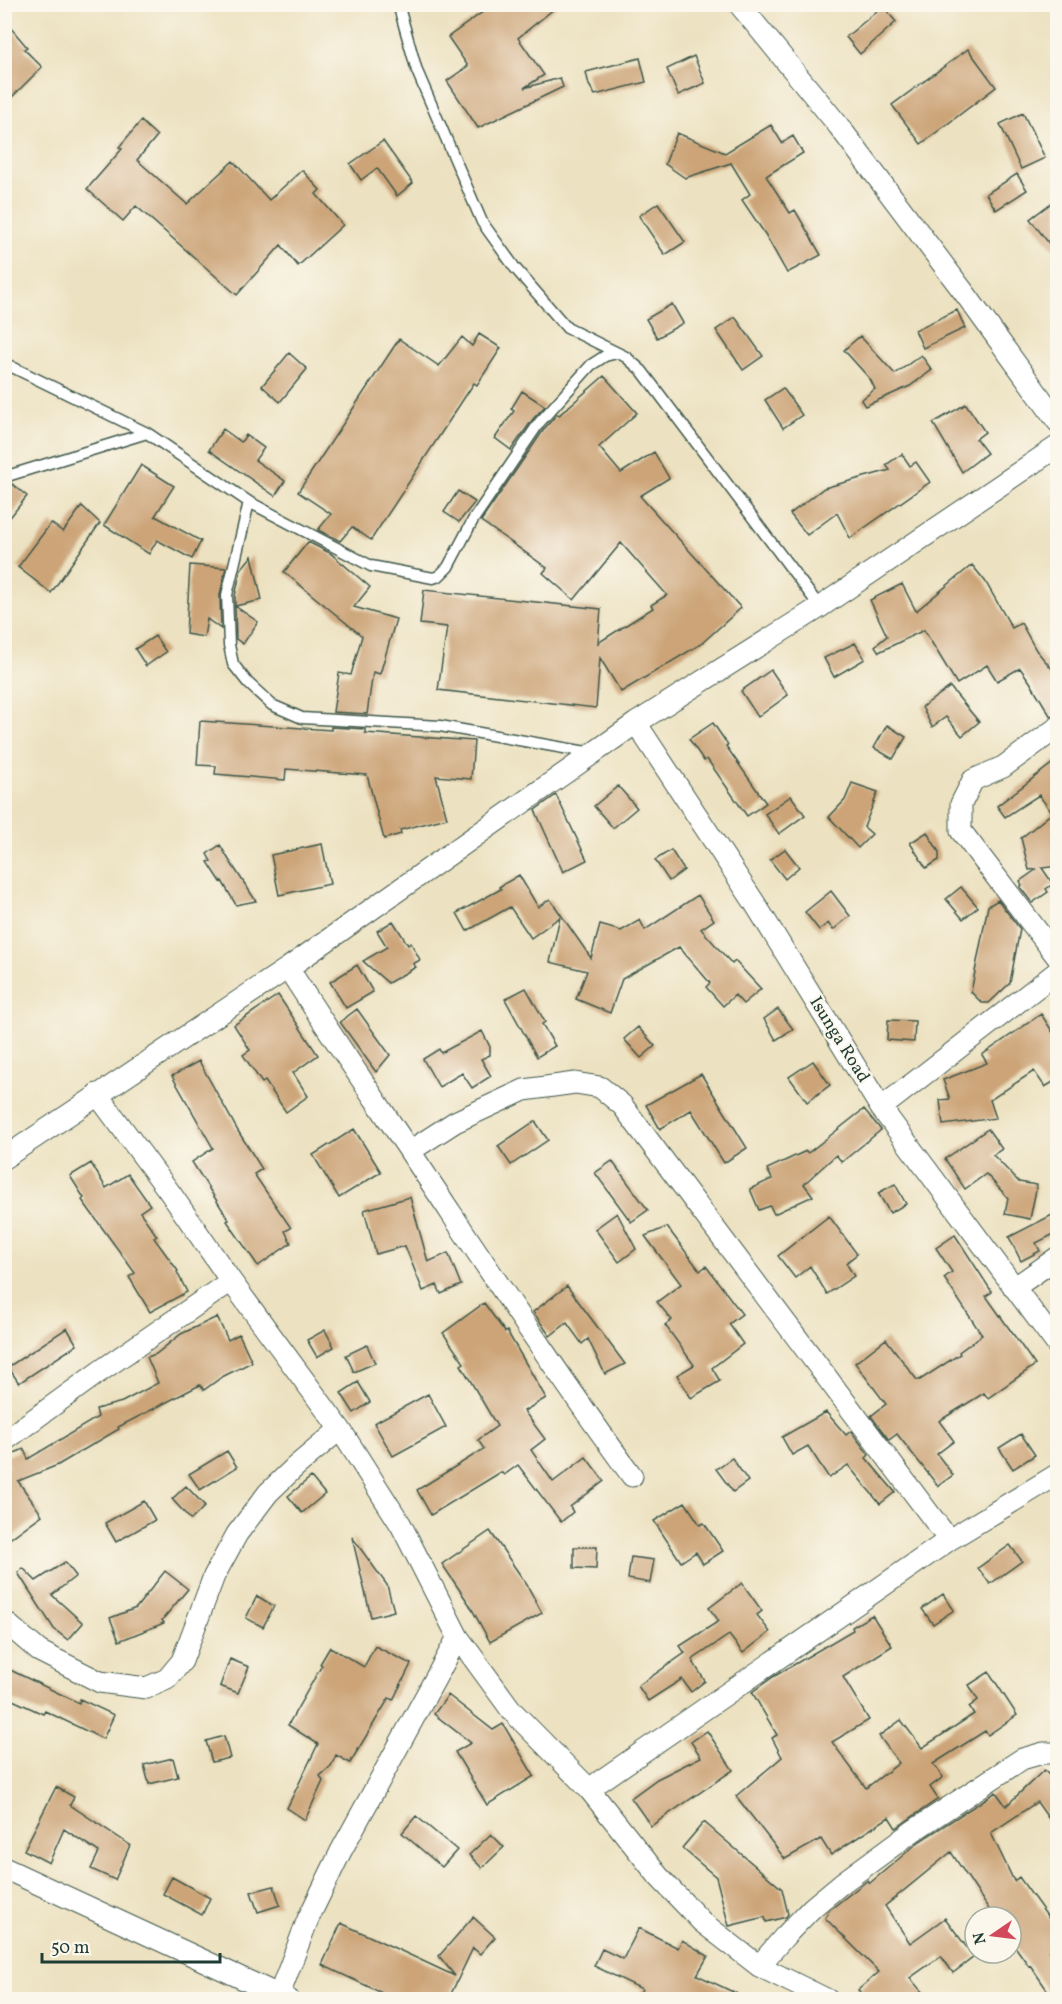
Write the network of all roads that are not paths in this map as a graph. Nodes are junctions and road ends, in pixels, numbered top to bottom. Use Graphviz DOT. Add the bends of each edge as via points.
graph roads {
  1 [pos="398,4"];
  2 [pos="739,4"];
  3 [pos="617,353"];
  4 [pos="4,363"];
  5 [pos="1058,422"];
  6 [pos="147,433"];
  7 [pos="1058,446"];
  8 [pos="4,477"];
  9 [pos="249,502"];
  10 [pos="820,607"];
  11 [pos="636,723"];
  12 [pos="1058,727"];
  13 [pos="593,753"];
  14 [pos="1058,958"];
  15 [pos="288,968"];
  16 [pos="1058,972"];
  17 [pos="97,1094"];
  18 [pos="881,1108"];
  19 [pos="410,1151"];
  20 [pos="4,1158"];
  21 [pos="1058,1257"];
  22 [pos="231,1281"];
  23 [pos="1014,1288"];
  24 [pos="1058,1346"];
  25 [pos="340,1429"];
  26 [pos="4,1441"];
  27 [pos="1058,1474"];
  28 [pos="632,1476"];
  29 [pos="949,1540"];
  30 [pos="4,1621"];
  31 [pos="458,1637"];
  32 [pos="1058,1753"];
  33 [pos="590,1789"];
  34 [pos="4,1868"];
  35 [pos="759,1966"];
  36 [pos="284,1997"];
  37 [pos="828,2000"];
  1 -- 3 [label="lane" via="417,71 482,222 515,268 567,328"];
  2 -- 5 [label="street" via="838,124"];
  3 -- 9 [label="lane" via="591,365 539,423 440,576 371,566"];
  3 -- 10 [label="lane" via="642,371"];
  4 -- 6 [label="lane"];
  6 -- 8 [label="lane"];
  6 -- 9 [label="lane"];
  7 -- 10 [label="street"];
  9 -- 13 [label="lane" via="227,595 229,645 233,664 272,705 302,718 440,726"];
  10 -- 11 [label="street"];
  11 -- 13 [label="street"];
  11 -- 18 [label="street, Isunga Road" via="754,902"];
  12 -- 14 [label="street" via="1003,767 973,780 961,804 961,831"];
  13 -- 15 [label="street"];
  15 -- 17 [label="street"];
  15 -- 19 [label="street"];
  16 -- 18 [label="street"];
  17 -- 20 [label="street"];
  17 -- 22 [label="street"];
  18 -- 23 [label="street, Isunga Road"];
  19 -- 28 [label="street"];
  19 -- 29 [label="street" via="455,1122 524,1090 575,1083 600,1087 622,1105"];
  21 -- 23 [label="street"];
  22 -- 25 [label="street"];
  22 -- 26 [label="street"];
  23 -- 24 [label="street, Isunga Road"];
  25 -- 30 [label="street" via="268,1493 237,1534 214,1576 182,1661 167,1679 146,1688 100,1682 39,1651"];
  25 -- 31 [label="street" via="401,1525"];
  27 -- 29 [label="street"];
  29 -- 33 [label="street"];
  31 -- 33 [label="street" via="512,1711"];
  31 -- 36 [label="street" via="308,1919"];
  32 -- 35 [label="street" via="1022,1759 913,1831 813,1907"];
  33 -- 35 [label="street" via="659,1877 702,1922"];
  34 -- 36 [label="street"];
  35 -- 37 [label="street"];
}
